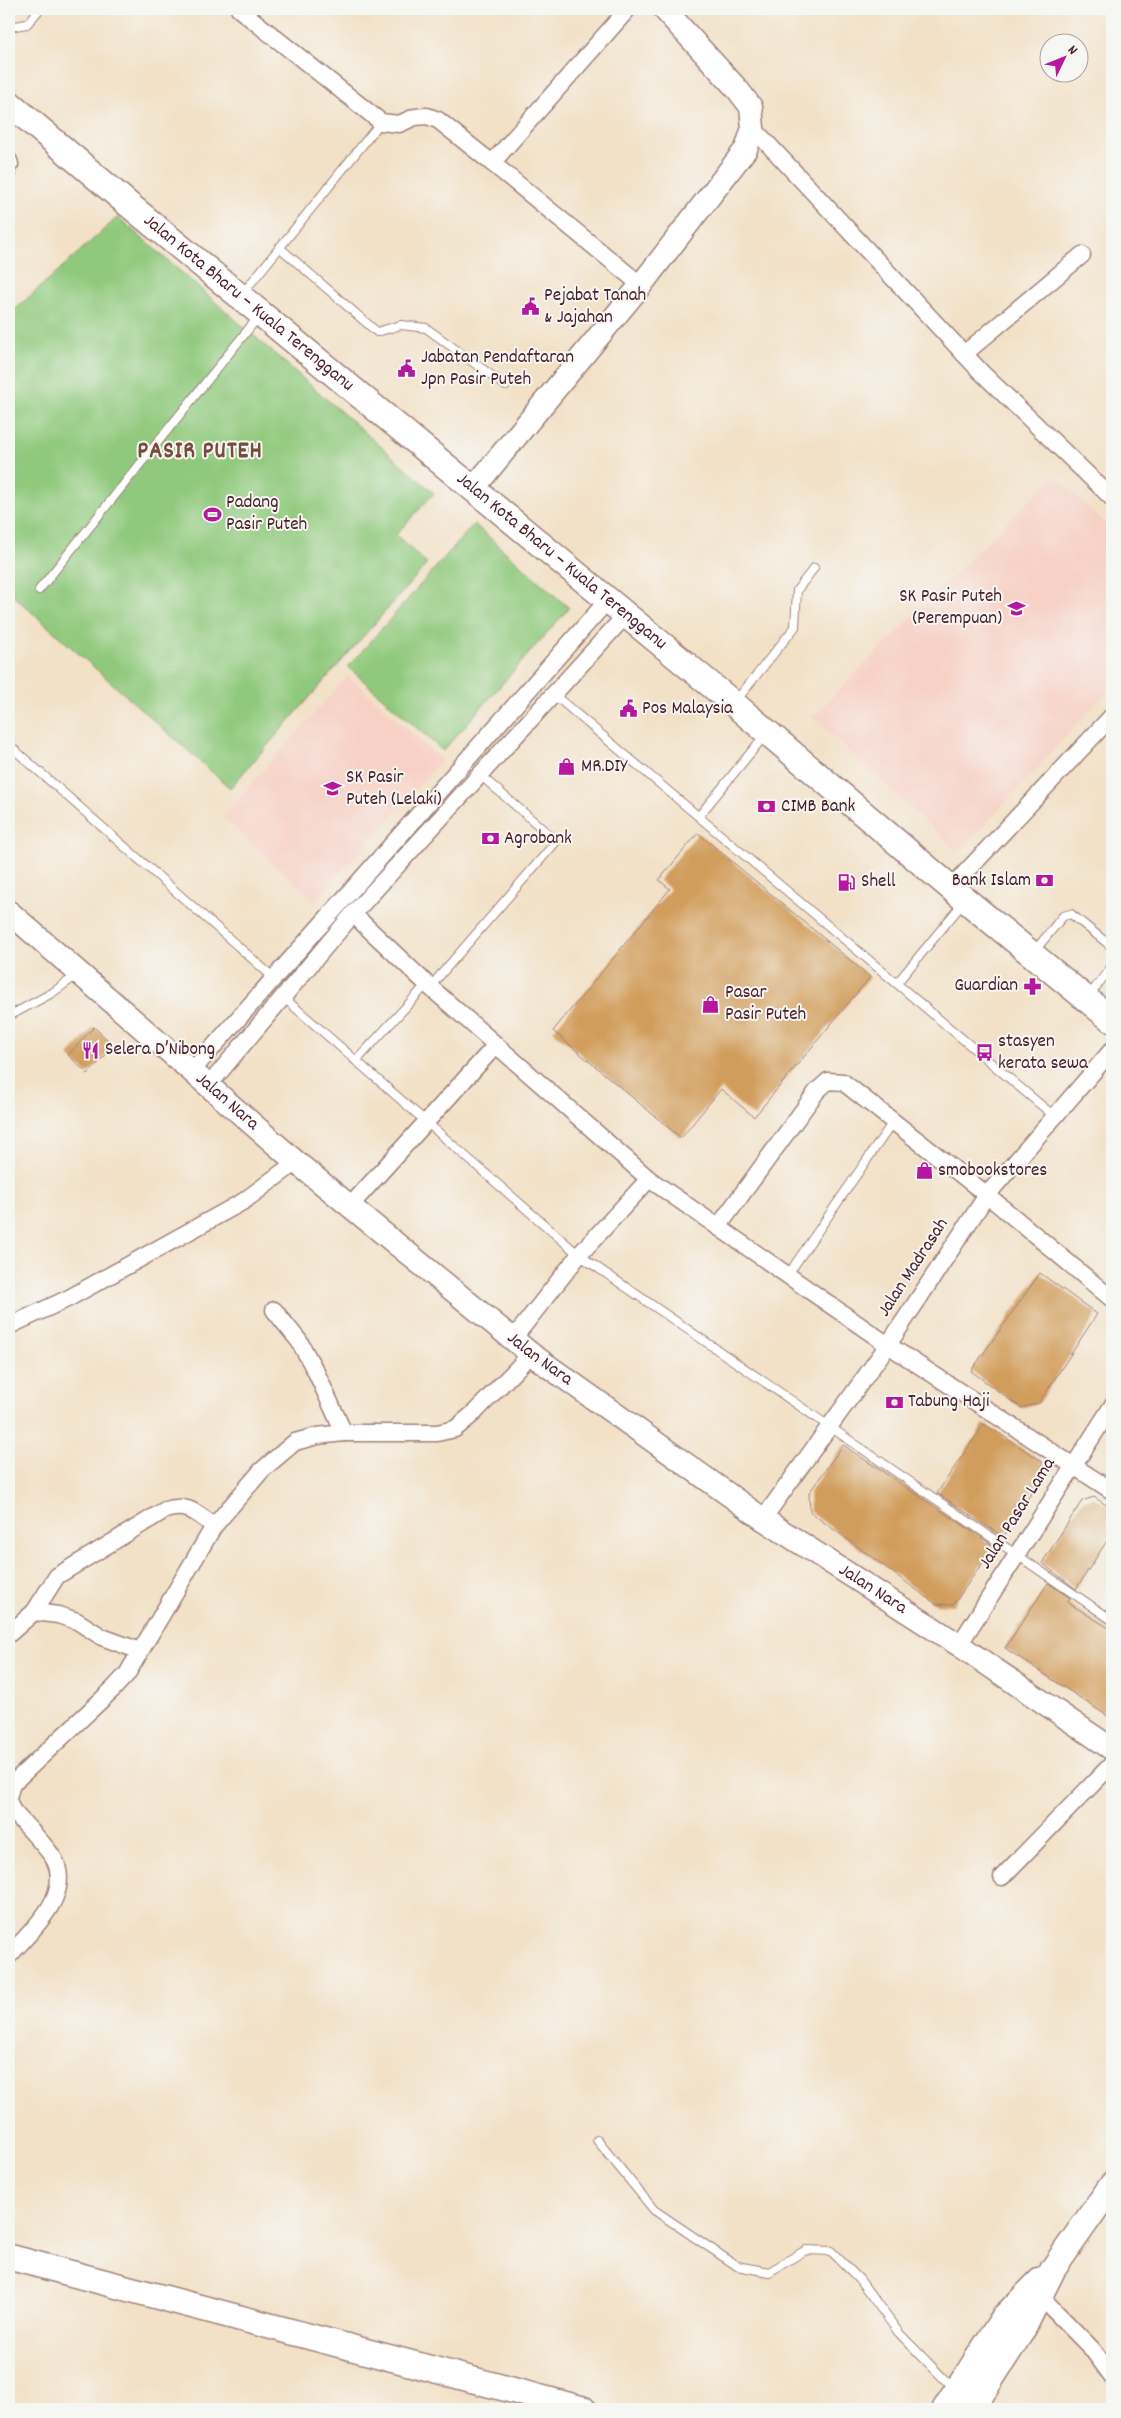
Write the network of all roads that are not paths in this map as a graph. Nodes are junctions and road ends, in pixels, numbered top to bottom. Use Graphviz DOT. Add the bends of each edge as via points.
graph roads {
  1 [pos="40,9"];
  2 [pos="239,9"];
  3 [pos="628,9"];
  4 [pos="664,9"];
  5 [pos="9,27"];
  6 [pos="11,110"];
  7 [pos="381,122"];
  8 [pos="753,128"];
  9 [pos="492,163"];
  10 [pos="279,247"];
  11 [pos="1082,255"];
  12 [pos="641,284"];
  13 [pos="239,297"];
  14 [pos="260,314"];
  15 [pos="964,354"];
  16 [pos="506,386"];
  17 [pos="473,489"];
  18 [pos="1112,498"];
  19 [pos="814,568"];
  20 [pos="39,590"];
  21 [pos="616,608"];
  22 [pos="553,694"];
  23 [pos="734,704"];
  24 [pos="1112,716"];
  25 [pos="766,733"];
  26 [pos="9,744"];
  27 [pos="479,774"];
  28 [pos="699,816"];
  29 [pos="958,894"];
  30 [pos="9,912"];
  31 [pos="353,914"];
  32 [pos="1112,946"];
  33 [pos="1032,954"];
  34 [pos="1112,966"];
  35 [pos="79,974"];
  36 [pos="274,978"];
  37 [pos="897,983"];
  38 [pos="428,986"];
  39 [pos="283,997"];
  40 [pos="1086,999"];
  41 [pos="9,1016"];
  42 [pos="1112,1020"];
  43 [pos="496,1045"];
  44 [pos="1112,1050"];
  45 [pos="356,1061"];
  46 [pos="199,1079"];
  47 [pos="1054,1116"];
  48 [pos="426,1122"];
  49 [pos="893,1122"];
  50 [pos="296,1162"];
  51 [pos="648,1179"];
  52 [pos="987,1195"];
  53 [pos="350,1206"];
  54 [pos="718,1227"];
  55 [pos="579,1255"];
  56 [pos="787,1276"];
  57 [pos="1112,1299"];
  58 [pos="274,1310"];
  59 [pos="9,1326"];
  60 [pos="513,1339"];
  61 [pos="888,1345"];
  62 [pos="532,1354"];
  63 [pos="1112,1406"];
  64 [pos="829,1428"];
  65 [pos="344,1433"];
  66 [pos="1073,1465"];
  67 [pos="1112,1491"];
  68 [pos="763,1519"];
  69 [pos="214,1526"];
  70 [pos="1016,1554"];
  71 [pos="34,1612"];
  72 [pos="1112,1620"];
  73 [pos="9,1634"];
  74 [pos="959,1645"];
  75 [pos="140,1651"];
  76 [pos="1112,1749"];
  77 [pos="1112,1764"];
  78 [pos="9,1794"];
  79 [pos="9,1802"];
  80 [pos="1002,1877"];
  81 [pos="9,1956"];
  82 [pos="597,2140"];
  83 [pos="1112,2185"];
  84 [pos="9,2257"];
  85 [pos="1053,2269"];
  86 [pos="1040,2296"];
  87 [pos="1014,2323"];
  88 [pos="1112,2376"];
  89 [pos="954,2384"];
  90 [pos="583,2409"];
  91 [pos="928,2409"];
  92 [pos="945,2409"];
  93 [pos="972,2409"];
  94 [pos="983,2409"];
  1 -- 5 [label="lane" via="27,24"];
  2 -- 7 [label="street"];
  3 -- 9 [label="street"];
  4 -- 8 [label="main road" via="751,107"];
  6 -- 13 [label="main road, Jalan Kota Bharu – Kuala Terengganu"];
  7 -- 9 [label="street" via="399,124 414,117 427,116 438,120"];
  7 -- 10 [label="lane"];
  8 -- 12 [label="main road" via="746,149"];
  8 -- 15 [label="street"];
  9 -- 12 [label="street"];
  10 -- 13 [label="lane"];
  10 -- 16 [label="lane" via="377,332 401,325 426,328"];
  11 -- 15 [label="street"];
  12 -- 17 [label="main road"];
  13 -- 14 [label="main road, Jalan Kota Bharu – Kuala Terengganu"];
  14 -- 17 [label="main road, Jalan Kota Bharu – Kuala Terengganu"];
  14 -- 20 [label="lane"];
  15 -- 18 [label="street"];
  17 -- 21 [label="main road, Jalan Kota Bharu – Kuala Terengganu"];
  19 -- 23 [label="lane" via="797,590 795,627"];
  21 -- 22 [label="street"];
  21 -- 23 [label="main road, Jalan Kota Bharu – Kuala Terengganu"];
  21 -- 36 [label="street"];
  22 -- 27 [label="street"];
  22 -- 28 [label="lane"];
  23 -- 25 [label="main road, Jalan Kota Bharu – Kuala Terengganu"];
  24 -- 29 [label="street"];
  25 -- 28 [label="lane"];
  25 -- 29 [label="main road, Jalan Kota Bharu – Kuala Terengganu"];
  26 -- 36 [label="lane"];
  27 -- 31 [label="street"];
  27 -- 38 [label="lane" via="555,843"];
  28 -- 37 [label="lane"];
  29 -- 33 [label="main road, Jalan Kota Bharu – Kuala Terengganu"];
  29 -- 37 [label="lane"];
  30 -- 35 [label="main road, Jalan Nara"];
  31 -- 38 [label="street"];
  31 -- 39 [label="street"];
  32 -- 33 [label="lane" via="1071,914 1063,916"];
  33 -- 40 [label="main road, Jalan Kota Bharu – Kuala Terengganu"];
  34 -- 40 [label="lane"];
  35 -- 41 [label="lane"];
  35 -- 46 [label="main road, Jalan Nara"];
  36 -- 46 [label="street"];
  37 -- 47 [label="lane"];
  38 -- 43 [label="street"];
  38 -- 45 [label="lane"];
  39 -- 45 [label="lane"];
  39 -- 46 [label="street"];
  40 -- 42 [label="main road, Jalan Kota Bharu – Kuala Terengganu"];
  43 -- 48 [label="street"];
  43 -- 51 [label="street"];
  44 -- 47 [label="street, Jalan Madrasah"];
  45 -- 48 [label="lane"];
  46 -- 50 [label="main road, Jalan Nara"];
  47 -- 52 [label="street, Jalan Madrasah"];
  48 -- 53 [label="street"];
  48 -- 55 [label="lane"];
  49 -- 52 [label="street"];
  49 -- 54 [label="street" via="843,1082 828,1081 817,1091"];
  49 -- 56 [label="lane"];
  50 -- 53 [label="main road, Jalan Nara"];
  50 -- 59 [label="street" via="244,1201 69,1298"];
  51 -- 54 [label="street"];
  51 -- 55 [label="street"];
  52 -- 57 [label="street"];
  52 -- 61 [label="street, Jalan Madrasah"];
  53 -- 60 [label="main road, Jalan Nara"];
  54 -- 56 [label="street"];
  55 -- 60 [label="street"];
  55 -- 64 [label="lane"];
  56 -- 61 [label="street"];
  58 -- 65 [label="street" via="299,1341"];
  60 -- 62 [label="main road, Jalan Nara"];
  61 -- 64 [label="street, Jalan Madrasah"];
  61 -- 66 [label="street"];
  62 -- 65 [label="street" via="455,1429 437,1433"];
  62 -- 68 [label="main road, Jalan Nara"];
  63 -- 66 [label="street, Jalan Pasar Lama"];
  64 -- 68 [label="street, Jalan Madrasah"];
  64 -- 70 [label="lane"];
  65 -- 69 [label="street" via="295,1442 262,1470"];
  66 -- 67 [label="street"];
  66 -- 70 [label="street, Jalan Pasar Lama"];
  68 -- 74 [label="main road, Jalan Nara"];
  69 -- 71 [label="street" via="190,1509 178,1506 165,1510 57,1576"];
  69 -- 75 [label="street"];
  70 -- 72 [label="lane"];
  70 -- 74 [label="street, Jalan Pasar Lama"];
  71 -- 73 [label="street"];
  71 -- 75 [label="street" via="77,1621 102,1637"];
  74 -- 76 [label="main road, Jalan Nara"];
  75 -- 78 [label="street" via="127,1674 12,1784"];
  77 -- 80 [label="street"];
  79 -- 81 [label="street" via="12,1810 56,1861 60,1879 56,1899"];
  82 -- 89 [label="lane" via="654,2210 737,2266 769,2272 806,2250 831,2251 859,2279 899,2333 944,2380"];
  83 -- 85 [label="main road"];
  84 -- 90 [label="main road"];
  85 -- 86 [label="main road"];
  85 -- 87 [label="main road"];
  86 -- 87 [label="main road"];
  86 -- 88 [label="street" via="1092,2349"];
  87 -- 89 [label="main road" via="984,2348"];
  87 -- 92 [label="main road"];
  87 -- 93 [label="main road"];
  87 -- 94 [label="main road"];
  89 -- 91 [label="main road"];
}
